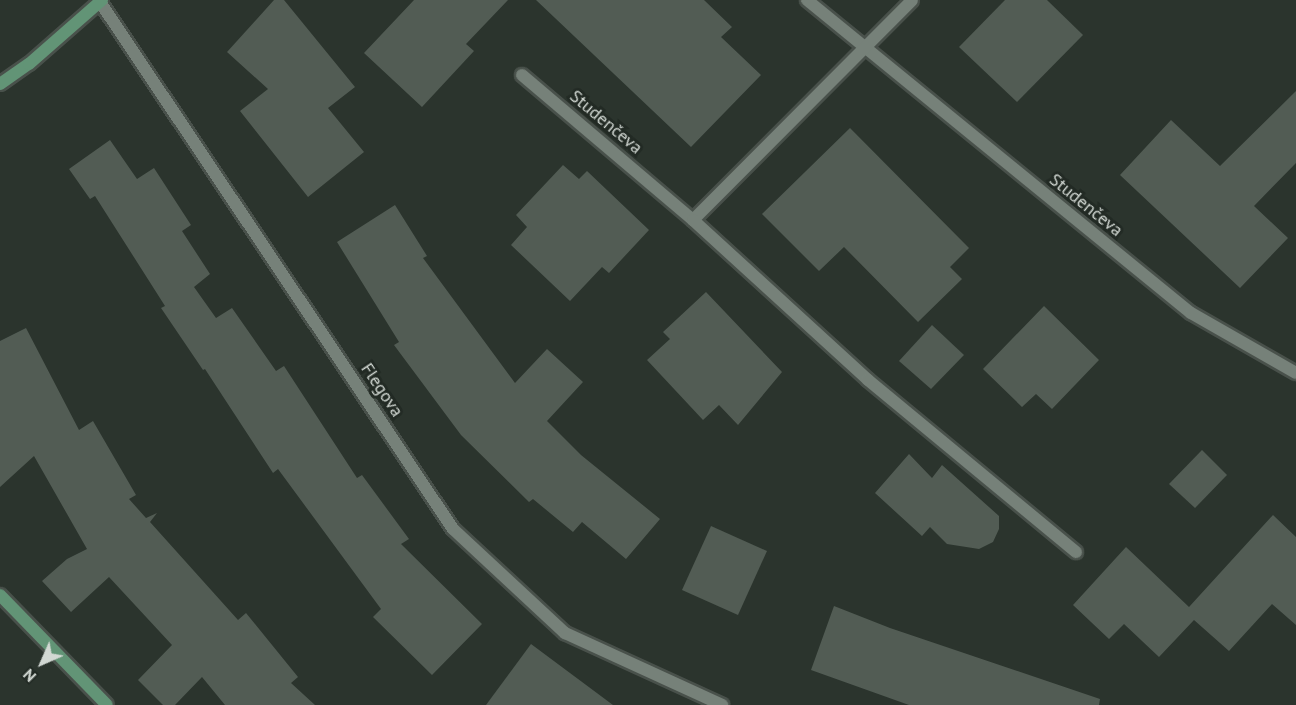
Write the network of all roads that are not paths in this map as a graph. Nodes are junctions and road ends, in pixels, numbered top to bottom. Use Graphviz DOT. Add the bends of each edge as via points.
graph roads {
  1 [pos="807,0"];
  2 [pos="912,0"];
  3 [pos="101,1"];
  4 [pos="864,48"];
  5 [pos="522,75"];
  6 [pos="0,84"];
  7 [pos="693,220"];
  8 [pos="1296,373"];
  9 [pos="1076,552"];
  10 [pos="0,595"];
  11 [pos="107,705"];
  12 [pos="722,705"];
  1 -- 4 [label="street, Studenčeva"];
  2 -- 4 [label="street"];
  3 -- 6 [label="street"];
  3 -- 12 [label="street, Flegova" via="453,529 565,633"];
  4 -- 7 [label="street"];
  4 -- 8 [label="street, Studenčeva" via="1191,313"];
  5 -- 7 [label="street, Studenčeva"];
  7 -- 9 [label="street, Studenčeva" via="868,380"];
  10 -- 11 [label="street"];
}
